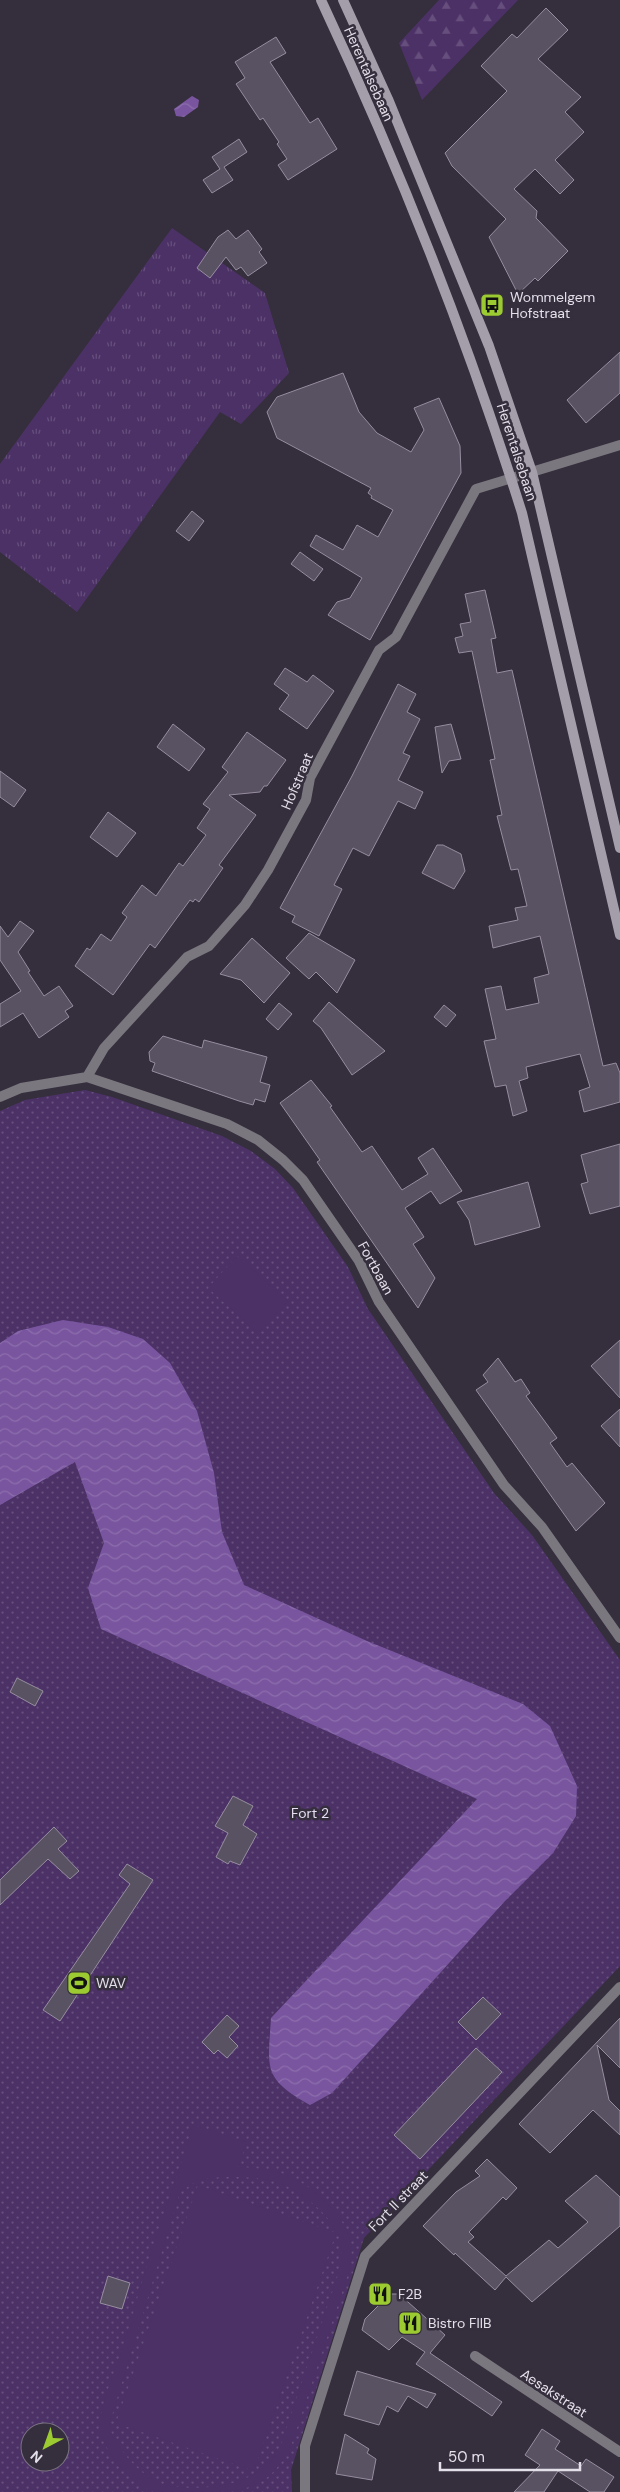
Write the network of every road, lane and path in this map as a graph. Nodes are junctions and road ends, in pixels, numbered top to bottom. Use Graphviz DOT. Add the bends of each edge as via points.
graph roads {
  1 [pos="321,0"];
  2 [pos="343,0"];
  3 [pos="620,445"];
  4 [pos="532,472"];
  5 [pos="511,477"];
  6 [pos="620,848"];
  7 [pos="620,935"];
  8 [pos="87,1077"];
  9 [pos="0,1097"];
  10 [pos="620,1638"];
  11 [pos="620,1987"];
  12 [pos="475,2356"];
  13 [pos="620,2452"];
  14 [pos="305,2492"];
  1 -- 5 [label="main road, Herentalsebaan" via="470,352"];
  2 -- 4 [label="main road, Herentalsebaan" via="388,99 486,337"];
  3 -- 4 [label="street, Hofstraat"];
  4 -- 5 [label="street, Hofstraat"];
  4 -- 6 [label="main road, Herentalsebaan"];
  5 -- 7 [label="main road, Herentalsebaan"];
  5 -- 8 [label="street, Hofstraat" via="476,489 396,637 379,650 310,778 306,800 245,905 209,946 187,957 104,1048"];
  8 -- 9 [label="street, Fortbaan" via="21,1088"];
  8 -- 10 [label="street, Fortbaan" via="227,1124 258,1140 303,1180 359,1261 379,1302 504,1485 542,1527"];
  11 -- 14 [label="street, Fort II straat" via="365,2256 305,2446"];
  12 -- 13 [label="street, Aesakstraat"];
}
